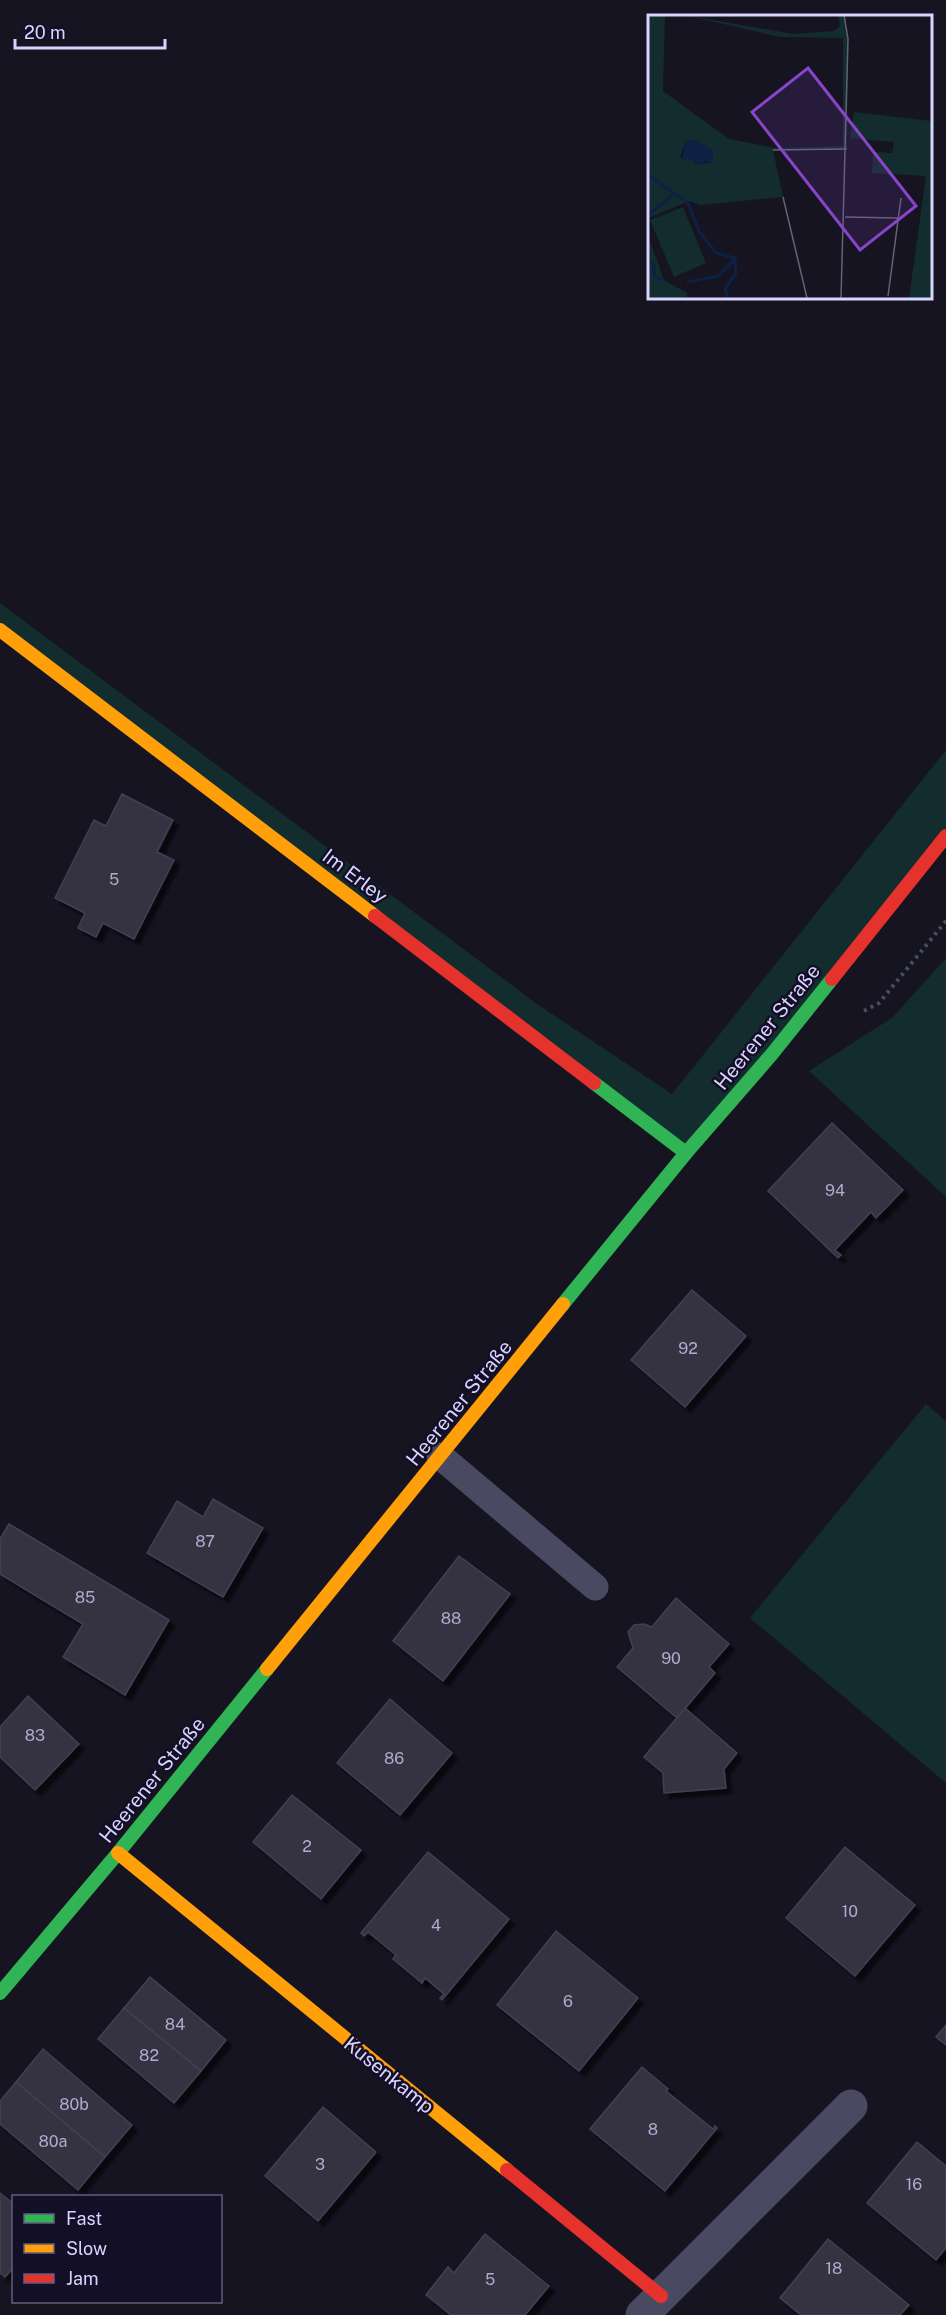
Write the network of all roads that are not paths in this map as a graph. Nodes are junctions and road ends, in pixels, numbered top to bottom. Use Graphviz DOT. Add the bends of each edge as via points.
graph roads {
  1 [pos="0,630"];
  2 [pos="946,836"];
  3 [pos="686,1153"];
  4 [pos="440,1456"];
  5 [pos="596,1587"];
  6 [pos="117,1853"];
  7 [pos="0,1993"];
  8 [pos="851,2106"];
  9 [pos="652,2306"];
  1 -- 3 [label="street, Im Erley"];
  2 -- 3 [label="street, Heerener Straße" via="772,1054"];
  3 -- 4 [label="street, Heerener Straße"];
  4 -- 5 [label="lane"];
  4 -- 6 [label="street, Heerener Straße"];
  6 -- 7 [label="street, Heerener Straße"];
  6 -- 9 [label="street, Kusenkamp"];
  8 -- 9 [label="street, Kusenkamp"];
}
